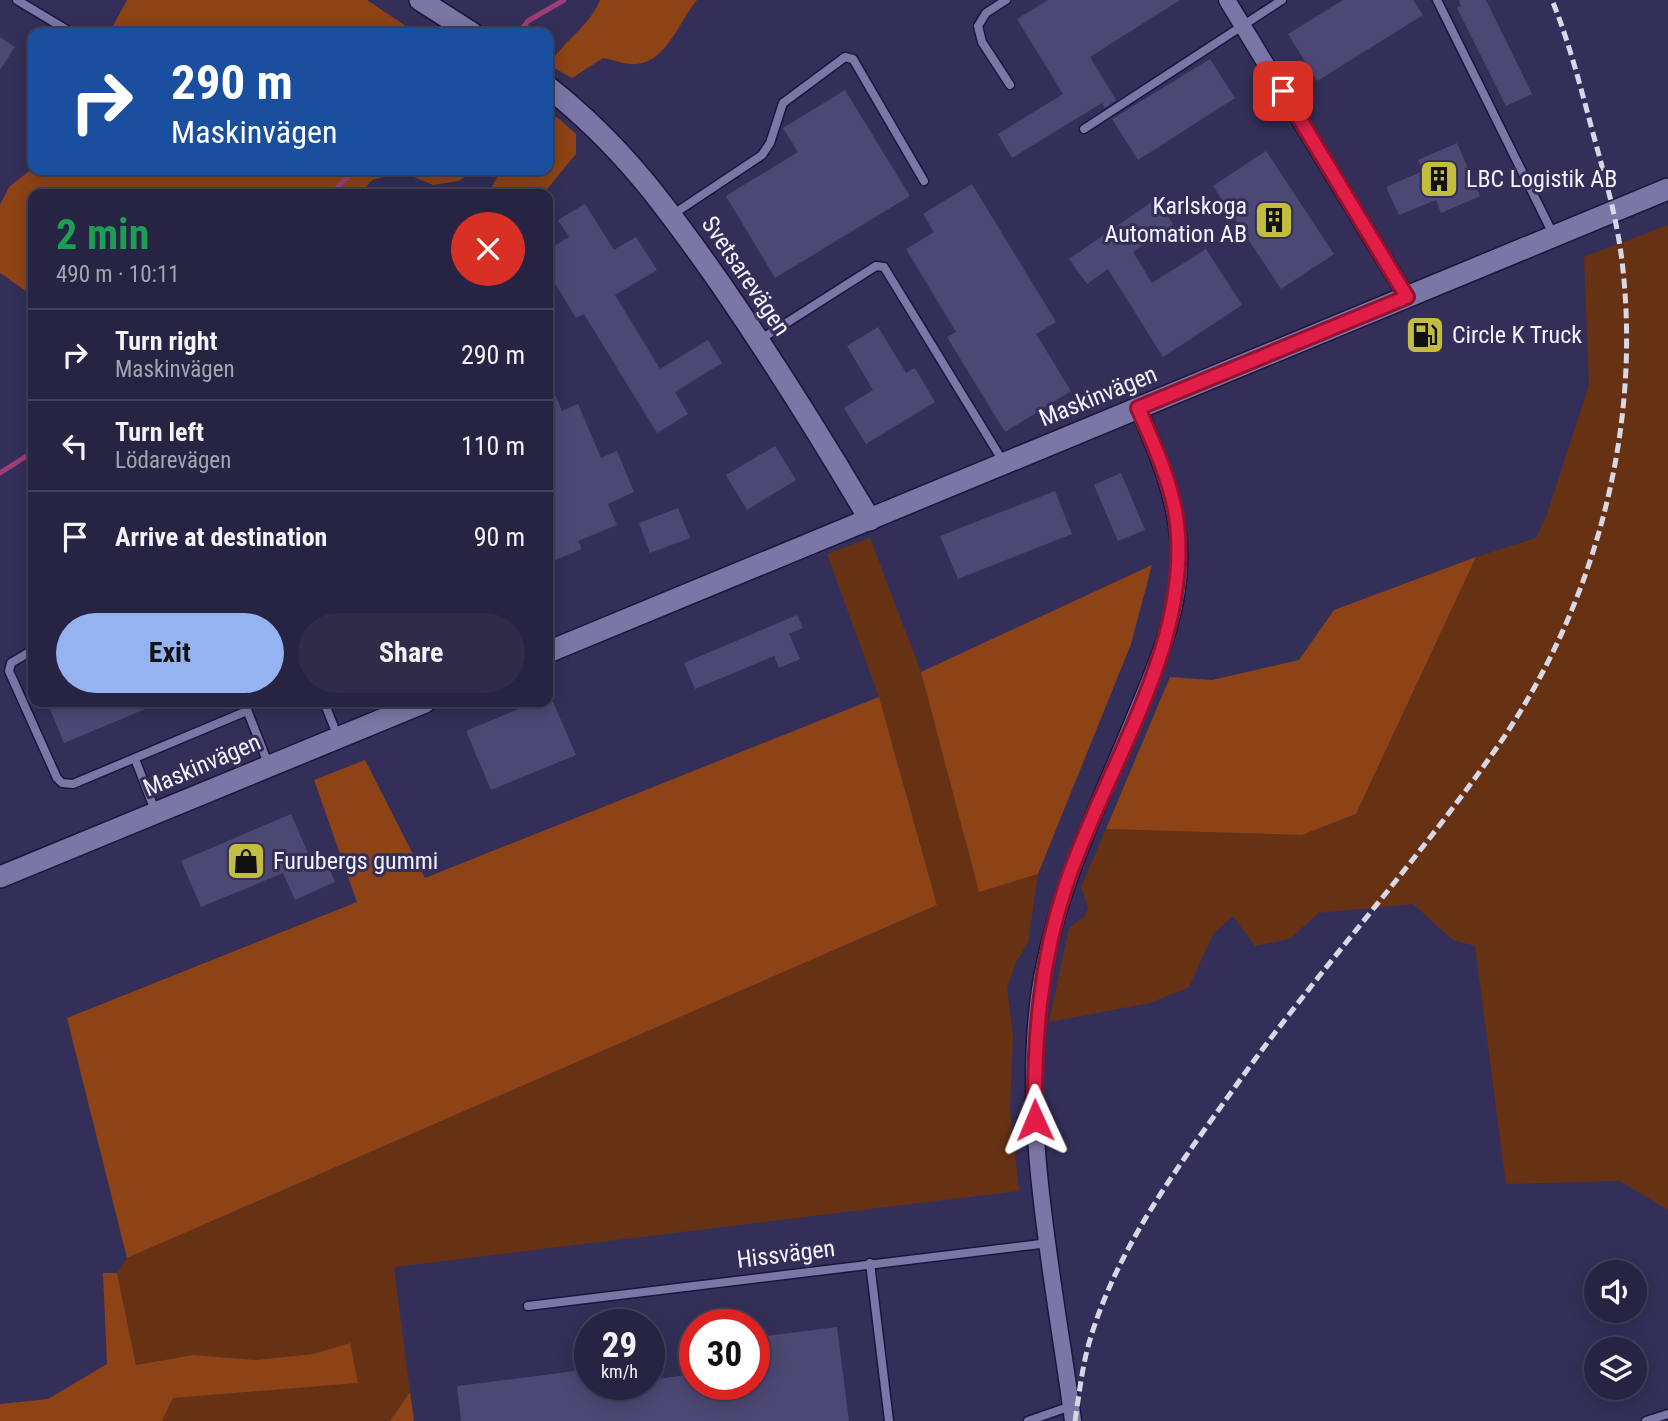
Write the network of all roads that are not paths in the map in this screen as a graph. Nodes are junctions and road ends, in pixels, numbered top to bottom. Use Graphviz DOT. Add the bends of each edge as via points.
graph roads {
  1 [pos="17,0"];
  2 [pos="420,0"];
  3 [pos="1006,0"];
  4 [pos="1227,0"];
  5 [pos="1282,0"];
  6 [pos="1437,0"];
  7 [pos="1242,24"];
  8 [pos="64,28"];
  9 [pos="464,28"];
  10 [pos="1010,85"];
  11 [pos="553,92"];
  12 [pos="1084,129"];
  13 [pos="924,181"];
  14 [pos="1668,189"];
  15 [pos="672,215"];
  16 [pos="1554,236"];
  17 [pos="1407,297"];
  18 [pos="758,340"];
  19 [pos="1138,408"];
  20 [pos="1004,463"];
  21 [pos="870,520"];
  22 [pos="553,650"];
  23 [pos="28,653"];
  24 [pos="246,707"];
  25 [pos="326,707"];
  26 [pos="413,707"];
  27 [pos="247,711"];
  28 [pos="338,737"];
  29 [pos="135,760"];
  30 [pos="269,766"];
  31 [pos="156,813"];
  32 [pos="0,877"];
  33 [pos="1049,1243"];
  34 [pos="870,1263"];
  35 [pos="528,1306"];
  36 [pos="1072,1413"];
  37 [pos="1668,1414"];
  38 [pos="889,1421"];
  39 [pos="1028,1421"];
  40 [pos="1646,1421"];
  1 -- 8 [label="lane"];
  2 -- 9 [label="street"];
  3 -- 10 [label="lane" via="986,13 978,26 982,43"];
  4 -- 7 [label="street"];
  5 -- 7 [label="lane"];
  6 -- 16 [label="lane"];
  7 -- 12 [label="lane"];
  7 -- 17 [label="street"];
  11 -- 15 [label="street, Svetsarevägen" via="622,154"];
  13 -- 15 [label="lane" via="853,60 845,57 783,103 762,155"];
  14 -- 16 [label="street, Maskinvägen"];
  15 -- 18 [label="street, Svetsarevägen"];
  16 -- 17 [label="street, Maskinvägen"];
  17 -- 19 [label="street, Maskinvägen"];
  18 -- 20 [label="lane" via="876,266 884,267"];
  18 -- 21 [label="street, Svetsarevägen"];
  19 -- 20 [label="street, Maskinvägen"];
  19 -- 33 [label="street" via="1177,521 1178,585 1172,621 1066,884 1047,953 1035,1030 1034,1073"];
  20 -- 21 [label="street, Maskinvägen"];
  21 -- 22 [label="street, Maskinvägen"];
  23 -- 29 [label="lane" via="10,663 9,671 57,778 73,784"];
  24 -- 27 [label="lane"];
  25 -- 28 [label="lane"];
  26 -- 28 [label="street, Maskinvägen"];
  27 -- 29 [label="lane"];
  27 -- 30 [label="lane"];
  28 -- 30 [label="street, Maskinvägen"];
  29 -- 31 [label="lane"];
  30 -- 31 [label="street, Maskinvägen"];
  31 -- 32 [label="street, Maskinvägen"];
  33 -- 34 [label="lane, Hissvägen"];
  33 -- 36 [label="street"];
  34 -- 35 [label="lane, Hissvägen"];
  34 -- 38 [label="lane"];
  36 -- 39 [label="lane"];
  37 -- 40 [label="lane"];
}
